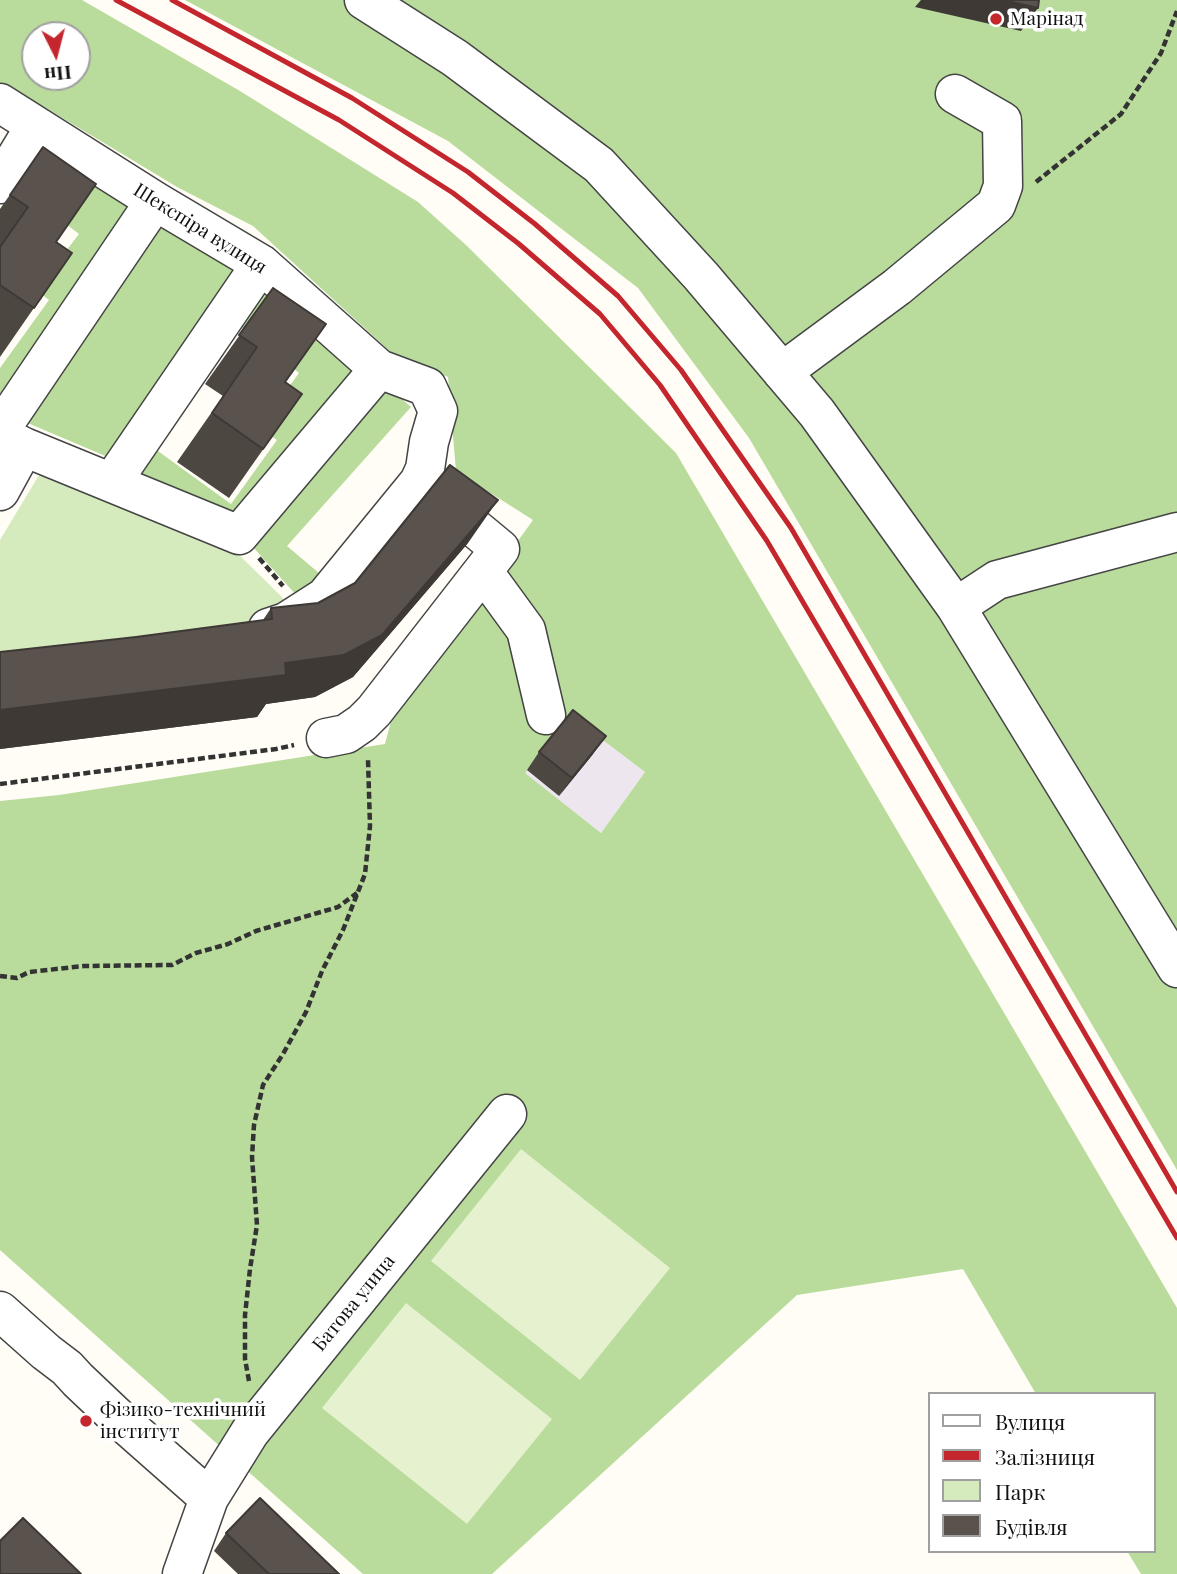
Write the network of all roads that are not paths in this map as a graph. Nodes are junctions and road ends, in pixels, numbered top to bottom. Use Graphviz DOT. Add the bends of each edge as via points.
graph roads {
  1 [pos="364,0"];
  2 [pos="954,94"];
  3 [pos="0,103"];
  4 [pos="35,126"];
  5 [pos="0,184"];
  6 [pos="155,201"];
  7 [pos="261,264"];
  8 [pos="379,369"];
  9 [pos="782,372"];
  10 [pos="8,437"];
  11 [pos="111,482"];
  12 [pos="419,482"];
  13 [pos="0,492"];
  14 [pos="1177,532"];
  15 [pos="491,560"];
  16 [pos="956,607"];
  17 [pos="236,639"];
  18 [pos="546,715"];
  19 [pos="326,738"];
  20 [pos="1177,968"];
  21 [pos="507,1114"];
  22 [pos="0,1311"];
  23 [pos="209,1497"];
  24 [pos="182,1574"];
  1 -- 9 [label="lane" via="455,58 599,165"];
  2 -- 9 [label="lane" via="1002,121 1003,186 996,205 897,287"];
  3 -- 4 [label="lane, Шекспіра вулиця"];
  4 -- 5 [label="lane"];
  4 -- 6 [label="lane, Шекспіра вулиця"];
  6 -- 7 [label="lane, Шекспіра вулиця"];
  6 -- 10 [label="lane"];
  7 -- 8 [label="lane, Шекспіра вулиця"];
  7 -- 11 [label="lane"];
  8 -- 11 [label="lane" via="239,535"];
  8 -- 12 [label="lane, Шекспіра вулиця" via="426,387 438,411"];
  9 -- 16 [label="lane" via="817,413"];
  10 -- 11 [label="lane"];
  10 -- 13 [label="lane"];
  12 -- 15 [label="lane"];
  12 -- 17 [label="lane" via="324,597 286,622"];
  14 -- 16 [label="lane" via="997,580"];
  15 -- 18 [label="lane" via="526,630"];
  15 -- 19 [label="lane" via="374,711 346,734"];
  16 -- 20 [label="lane"];
  21 -- 23 [label="lane, Батова улица" via="250,1432"];
  22 -- 23 [label="lane"];
  23 -- 24 [label="lane, Батова улица"];
}
